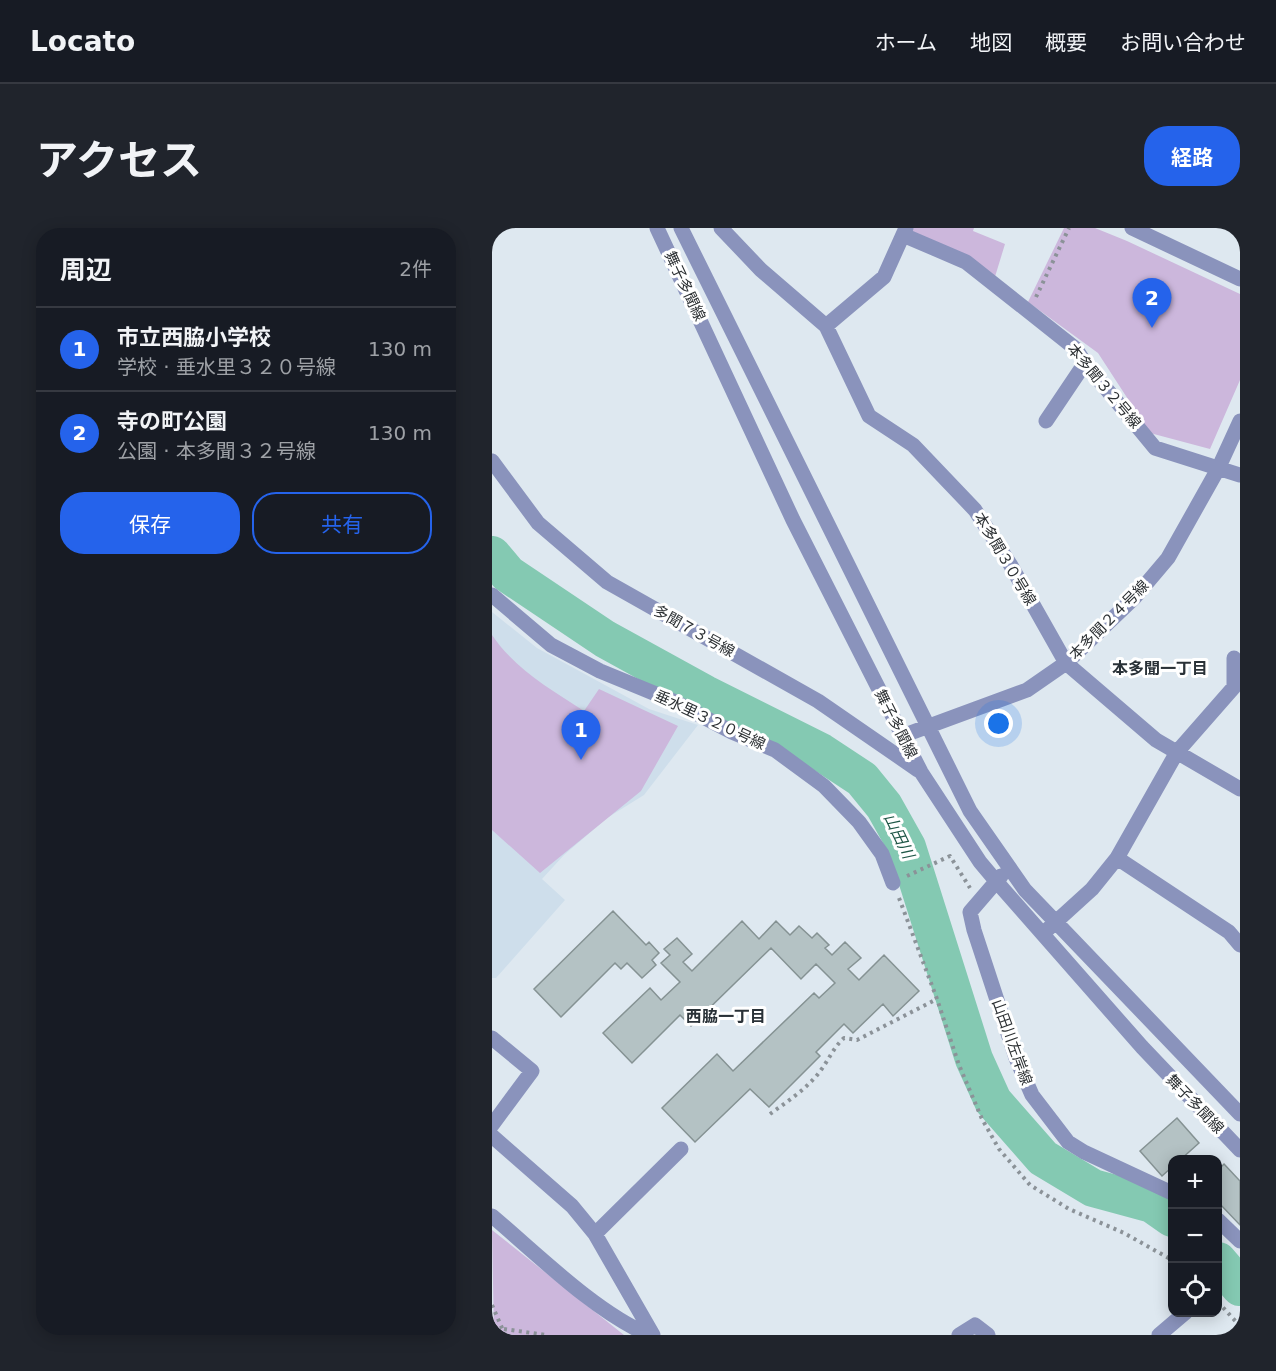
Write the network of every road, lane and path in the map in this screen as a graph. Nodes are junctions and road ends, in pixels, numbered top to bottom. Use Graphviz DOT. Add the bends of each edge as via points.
graph roads {
  1 [pos="657,228"];
  2 [pos="681,228"];
  3 [pos="721,228"];
  4 [pos="1069,228"];
  5 [pos="1132,228"];
  6 [pos="904,232"];
  7 [pos="1240,279"];
  8 [pos="1029,311"];
  9 [pos="826,326"];
  10 [pos="1085,363"];
  11 [pos="1046,421"];
  12 [pos="1240,421"];
  13 [pos="492,461"];
  14 [pos="1218,469"];
  15 [pos="1240,475"];
  16 [pos="492,595"];
  17 [pos="1234,658"];
  18 [pos="1066,663"];
  19 [pos="929,726"];
  20 [pos="902,736"];
  21 [pos="1177,752"];
  22 [pos="921,772"];
  23 [pos="1240,789"];
  24 [pos="1117,858"];
  25 [pos="1010,869"];
  26 [pos="996,881"];
  27 [pos="893,883"];
  28 [pos="979,902"];
  29 [pos="1055,921"];
  30 [pos="1042,936"];
  31 [pos="1240,945"];
  32 [pos="937,999"];
  33 [pos="492,1038"];
  34 [pos="770,1114"];
  35 [pos="1240,1114"];
  36 [pos="492,1125"];
  37 [pos="492,1136"];
  38 [pos="681,1149"];
  39 [pos="1240,1150"];
  40 [pos="1168,1191"];
  41 [pos="492,1216"];
  42 [pos="1222,1224"];
  43 [pos="595,1234"];
  44 [pos="1240,1241"];
  45 [pos="1168,1257"];
  46 [pos="492,1305"];
  47 [pos="1222,1306"];
  48 [pos="1180,1317"];
  49 [pos="1240,1326"];
  50 [pos="504,1329"];
  51 [pos="505,1335"];
  52 [pos="546,1335"];
  53 [pos="651,1335"];
  54 [pos="959,1335"];
  55 [pos="988,1335"];
  56 [pos="1159,1335"];
  1 -- 20 [label="street, 舞子多聞線" via="784,502"];
  2 -- 19 [label="street, 舞子多聞線"];
  3 -- 9 [label="street, 本多聞３０号線" via="761,270"];
  4 -- 8 [label="path"];
  5 -- 7 [label="street"];
  6 -- 8 [label="street, 本多聞３２号線" via="966,262"];
  6 -- 9 [label="street" via="884,277"];
  8 -- 10 [label="street, 本多聞３２号線" via="1076,349"];
  9 -- 18 [label="street, 本多聞３０号線" via="869,416 913,445 975,510"];
  10 -- 11 [label="street"];
  10 -- 14 [label="street, 本多聞３２号線" via="1155,448"];
  12 -- 14 [label="street, 本多聞２４号線"];
  13 -- 22 [label="street, 多聞７３号線" via="538,523 607,582 818,701"];
  14 -- 15 [label="street, 本多聞３２号線"];
  14 -- 18 [label="street, 本多聞２４号線" via="1168,558 1135,597"];
  16 -- 27 [label="street, 垂水里３２０号線" via="551,645 775,750 824,786 859,822 882,854"];
  17 -- 21 [label="street" via="1234,687"];
  18 -- 19 [label="street, 本多聞２４号線" via="1027,690"];
  18 -- 21 [label="street, 本多聞３０号線" via="1156,740"];
  19 -- 20 [label="street, 本多聞２４号線"];
  19 -- 25 [label="street, 舞子多聞線" via="970,811"];
  20 -- 22 [label="street, 舞子多聞線"];
  21 -- 23 [label="street, 本多聞３０号線"];
  21 -- 24 [label="street"];
  22 -- 26 [label="street, 舞子多聞線"];
  24 -- 29 [label="street" via="1092,889"];
  24 -- 31 [label="street" via="1229,932"];
  25 -- 26 [label="street, 山田川左岸線"];
  25 -- 29 [label="street, 舞子多聞線"];
  26 -- 28 [label="street, 山田川左岸線"];
  26 -- 30 [label="street, 舞子多聞線"];
  27 -- 28 [label="path" via="950,856"];
  27 -- 32 [label="path"];
  28 -- 40 [label="street, 山田川左岸線" via="970,912 974,930 1032,1095 1068,1142"];
  29 -- 30 [label="street"];
  29 -- 35 [label="street, 舞子多聞線"];
  30 -- 39 [label="street, 舞子多聞線"];
  32 -- 34 [label="path" via="857,1040 844,1038 821,1070"];
  32 -- 45 [label="path" via="958,1065 982,1119 999,1149 1030,1185 1069,1209"];
  33 -- 36 [label="street" via="532,1071"];
  37 -- 43 [label="street" via="572,1206"];
  38 -- 43 [label="street"];
  41 -- 53 [label="street" via="589,1298 630,1327"];
  42 -- 44 [label="street"];
  43 -- 53 [label="street"];
  46 -- 50 [label="path"];
  47 -- 49 [label="path"];
  48 -- 56 [label="street"];
  50 -- 51 [label="path"];
  50 -- 52 [label="path"];
  54 -- 55 [label="street" via="975,1325"];
}
